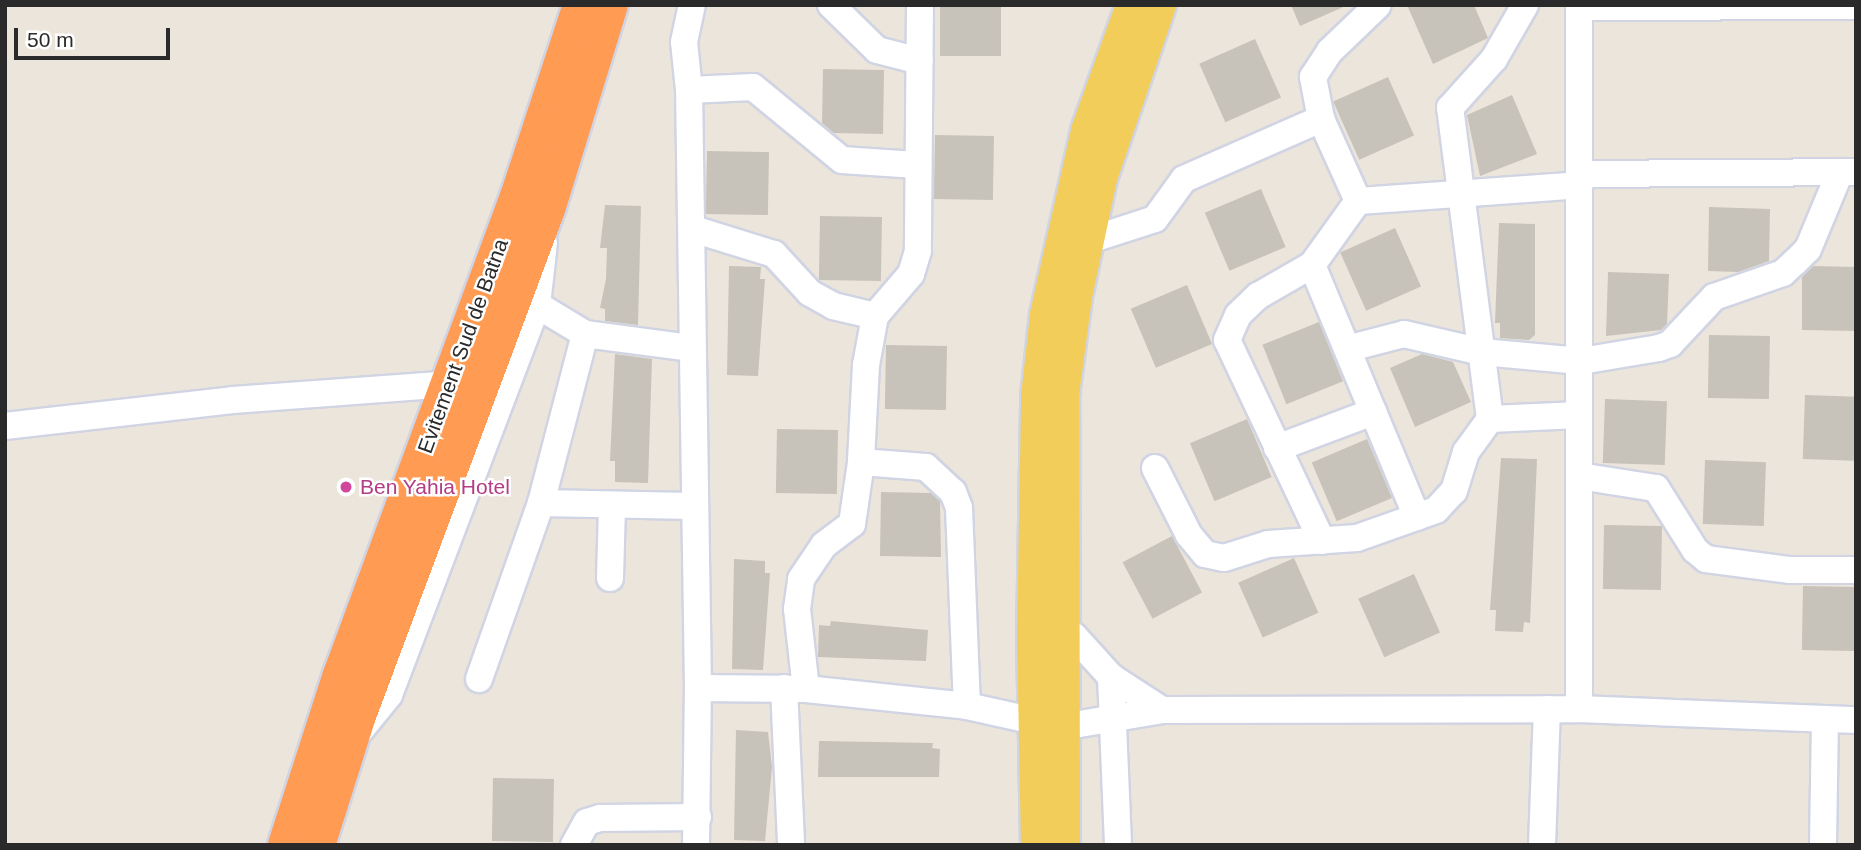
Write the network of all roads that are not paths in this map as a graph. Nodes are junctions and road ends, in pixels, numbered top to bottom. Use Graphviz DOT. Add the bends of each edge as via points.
graph roads {
  1 [pos="582,5"];
  2 [pos="609,5"];
  3 [pos="692,5"];
  4 [pos="831,5"];
  5 [pos="920,5"];
  6 [pos="1132,5"];
  7 [pos="1160,5"];
  8 [pos="1378,5"];
  9 [pos="1525,5"];
  10 [pos="1579,6"];
  11 [pos="1856,6"];
  12 [pos="920,61"];
  13 [pos="689,90"];
  14 [pos="1321,120"];
  15 [pos="916,165"];
  16 [pos="1848,172"];
  17 [pos="1579,180"];
  18 [pos="1462,190"];
  19 [pos="1358,201"];
  20 [pos="547,206"];
  21 [pos="693,229"];
  22 [pos="1087,240"];
  23 [pos="1312,265"];
  24 [pos="537,305"];
  25 [pos="876,316"];
  26 [pos="585,334"];
  27 [pos="692,348"];
  28 [pos="1350,348"];
  29 [pos="1482,352"];
  30 [pos="1581,361"];
  31 [pos="449,384"];
  32 [pos="1373,412"];
  33 [pos="1579,415"];
  34 [pos="1490,419"];
  35 [pos="5,426"];
  36 [pos="1277,448"];
  37 [pos="861,462"];
  38 [pos="1155,468"];
  39 [pos="1579,476"];
  40 [pos="541,503"];
  41 [pos="692,506"];
  42 [pos="612,507"];
  43 [pos="1417,517"];
  44 [pos="1322,541"];
  45 [pos="1856,570"];
  46 [pos="610,578"];
  47 [pos="1047,620"];
  48 [pos="1111,677"];
  49 [pos="479,679"];
  50 [pos="698,688"];
  51 [pos="795,689"];
  52 [pos="967,706"];
  53 [pos="1547,709"];
  54 [pos="1579,709"];
  55 [pos="1162,710"];
  56 [pos="1825,719"];
  57 [pos="1111,720"];
  58 [pos="1856,720"];
  59 [pos="1048,725"];
  60 [pos="348,744"];
  61 [pos="698,817"];
  62 [pos="288,845"];
  63 [pos="316,845"];
  64 [pos="574,845"];
  65 [pos="695,845"];
  66 [pos="791,845"];
  67 [pos="1037,845"];
  68 [pos="1063,845"];
  69 [pos="1118,845"];
  70 [pos="1542,845"];
  71 [pos="1823,845"];
  1 -- 31 [label="highway, Evitement Sud de Batna"];
  2 -- 20 [label="highway, Evitement Sud de Batna"];
  3 -- 13 [label="street" via="684,42"];
  4 -- 12 [label="street" via="877,50"];
  5 -- 12 [label="street"];
  6 -- 47 [label="main road" via="1087,130 1046,314 1037,396"];
  7 -- 22 [label="main road" via="1100,178"];
  8 -- 14 [label="street" via="1330,51 1313,77"];
  9 -- 18 [label="street" via="1494,60 1450,108"];
  10 -- 11 [label="street"];
  10 -- 17 [label="street"];
  12 -- 15 [label="street"];
  13 -- 15 [label="street" via="753,87 842,160"];
  13 -- 21 [label="street"];
  14 -- 19 [label="street"];
  14 -- 22 [label="street" via="1184,179 1155,219"];
  15 -- 25 [label="street" via="918,251 911,274"];
  16 -- 17 [label="street"];
  16 -- 30 [label="street" via="1808,249 1783,272 1714,297 1670,344"];
  17 -- 18 [label="street"];
  17 -- 30 [label="street"];
  18 -- 19 [label="street"];
  18 -- 29 [label="street"];
  19 -- 23 [label="street"];
  20 -- 24 [label="street"];
  20 -- 60 [label="highway, Evitement Sud de Batna"];
  21 -- 25 [label="street" via="774,254 810,293 833,306"];
  21 -- 27 [label="street"];
  22 -- 47 [label="main road" via="1062,394"];
  23 -- 28 [label="street"];
  23 -- 36 [label="street" via="1258,296 1238,315 1227,340"];
  24 -- 26 [label="street"];
  24 -- 60 [label="street" via="389,695"];
  25 -- 37 [label="street" via="866,365"];
  26 -- 27 [label="street"];
  26 -- 40 [label="street"];
  27 -- 41 [label="street"];
  28 -- 29 [label="street" via="1404,334"];
  28 -- 32 [label="street"];
  29 -- 30 [label="street"];
  29 -- 34 [label="street"];
  30 -- 33 [label="street"];
  31 -- 35 [label="street" via="233,400"];
  31 -- 62 [label="highway, Evitement Sud de Batna" via="342,675"];
  32 -- 36 [label="street"];
  32 -- 43 [label="street"];
  33 -- 34 [label="street"];
  33 -- 39 [label="street"];
  34 -- 43 [label="street" via="1466,452 1454,491 1436,510"];
  36 -- 44 [label="street"];
  37 -- 51 [label="street" via="857,513 801,579"];
  37 -- 52 [label="street" via="926,467 953,492 959,508"];
  38 -- 44 [label="street" via="1189,535 1205,554 1224,558 1268,544"];
  39 -- 45 [label="street" via="1656,488 1695,550 1706,559 1790,570"];
  39 -- 54 [label="street"];
  40 -- 42 [label="street"];
  40 -- 49 [label="street"];
  41 -- 42 [label="street"];
  41 -- 50 [label="street"];
  42 -- 46 [label="street"];
  43 -- 44 [label="street" via="1357,538"];
  47 -- 48 [label="street"];
  47 -- 59 [label="main road"];
  48 -- 55 [label="street"];
  48 -- 57 [label="street"];
  50 -- 51 [label="street"];
  50 -- 61 [label="street"];
  51 -- 52 [label="street"];
  51 -- 66 [label="street"];
  52 -- 59 [label="street"];
  53 -- 54 [label="street"];
  53 -- 55 [label="street"];
  53 -- 70 [label="street"];
  54 -- 56 [label="street"];
  55 -- 57 [label="street"];
  56 -- 58 [label="street"];
  56 -- 71 [label="street"];
  57 -- 59 [label="street"];
  57 -- 69 [label="street"];
  59 -- 67 [label="main road"];
  59 -- 68 [label="main road"];
  60 -- 63 [label="highway, Evitement Sud de Batna"];
  61 -- 64 [label="street" via="600,818 587,822"];
  61 -- 65 [label="street"];
}
